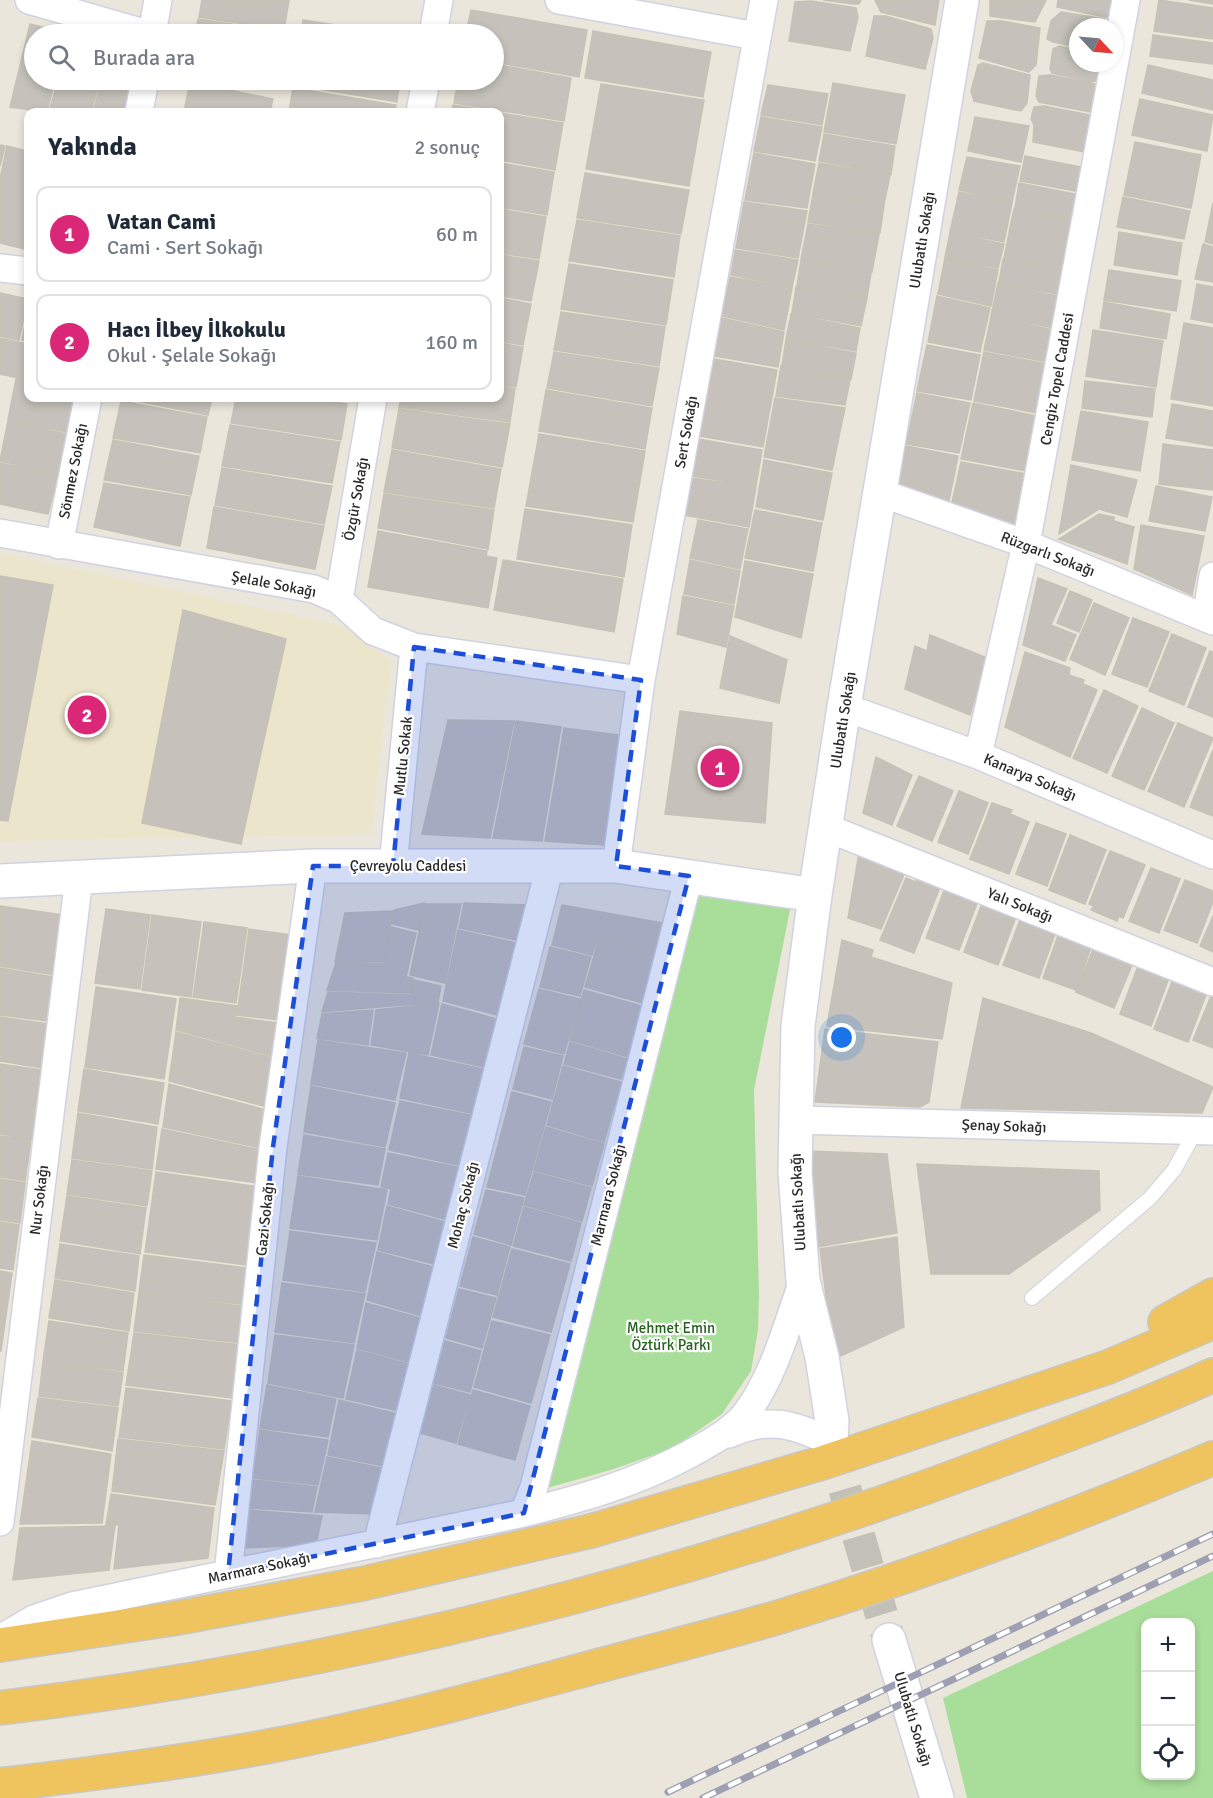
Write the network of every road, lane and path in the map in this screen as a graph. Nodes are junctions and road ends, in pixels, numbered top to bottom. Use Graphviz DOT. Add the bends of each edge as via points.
graph roads {
  1 [pos="29,0"];
  2 [pos="158,0"];
  3 [pos="439,0"];
  4 [pos="559,0"];
  5 [pos="764,0"];
  6 [pos="962,0"];
  7 [pos="1126,0"];
  8 [pos="112,24"];
  9 [pos="154,24"];
  10 [pos="435,24"];
  11 [pos="756,36"];
  12 [pos="143,90"];
  13 [pos="424,90"];
  14 [pos="140,108"];
  15 [pos="421,108"];
  16 [pos="0,268"];
  17 [pos="24,271"];
  18 [pos="87,402"];
  19 [pos="371,402"];
  20 [pos="881,493"];
  21 [pos="0,533"];
  22 [pos="1026,544"];
  23 [pos="59,545"];
  24 [pos="1213,576"];
  25 [pos="339,600"];
  26 [pos="1210,619"];
  27 [pos="414,647"];
  28 [pos="642,681"];
  29 [pos="844,707"];
  30 [pos="978,755"];
  31 [pos="826,828"];
  32 [pos="1213,855"];
  33 [pos="313,866"];
  34 [pos="393,866"];
  35 [pos="550,866"];
  36 [pos="616,866"];
  37 [pos="689,876"];
  38 [pos="79,878"];
  39 [pos="0,881"];
  40 [pos="815,895"];
  41 [pos="1213,982"];
  42 [pos="795,1120"];
  43 [pos="1204,1132"];
  44 [pos="803,1281"];
  45 [pos="1213,1295"];
  46 [pos="1032,1298"];
  47 [pos="1213,1322"];
  48 [pos="1213,1376"];
  49 [pos="923,1428"];
  50 [pos="719,1438"];
  51 [pos="831,1442"];
  52 [pos="1213,1458"];
  53 [pos="524,1513"];
  54 [pos="0,1522"];
  55 [pos="377,1544"];
  56 [pos="228,1574"];
  57 [pos="0,1639"];
  58 [pos="889,1640"];
  59 [pos="0,1645"];
  60 [pos="0,1708"];
  61 [pos="0,1785"];
  62 [pos="937,1798"];
  1 -- 8 [label="street"];
  2 -- 9 [label="street"];
  3 -- 10 [label="street"];
  4 -- 11 [label="street"];
  5 -- 11 [label="street, Sert Sokağı"];
  6 -- 20 [label="main road, Ulubatlı Sokağı"];
  7 -- 22 [label="street, Cengiz Topel Caddesi"];
  11 -- 28 [label="street, Sert Sokağı"];
  12 -- 14 [label="street"];
  13 -- 15 [label="street"];
  16 -- 17 [label="street"];
  18 -- 23 [label="street, Sönmez Sokağı"];
  19 -- 25 [label="street, Özgür Sokağı"];
  20 -- 22 [label="street, Rüzgarlı Sokağı"];
  20 -- 29 [label="main road, Ulubatlı Sokağı"];
  21 -- 23 [label="street, Şelale Sokağı"];
  22 -- 26 [label="street, Rüzgarlı Sokağı"];
  22 -- 30 [label="street, Cengiz Topel Caddesi"];
  23 -- 25 [label="street, Şelale Sokağı" via="314,589"];
  24 -- 26 [label="street"];
  25 -- 27 [label="street, Şelale Sokağı" via="373,631"];
  27 -- 28 [label="street, Şelale Sokağı"];
  27 -- 34 [label="street, Mutlu Sokak"];
  28 -- 36 [label="street, Sert Sokağı"];
  29 -- 30 [label="street, Kanarya Sokağı"];
  29 -- 31 [label="main road, Ulubatlı Sokağı"];
  30 -- 32 [label="street, Kanarya Sokağı"];
  31 -- 40 [label="main road, Ulubatlı Sokağı"];
  31 -- 41 [label="street, Yalı Sokağı"];
  33 -- 34 [label="main road, Çevreyolu Caddesi"];
  33 -- 38 [label="main road, Çevreyolu Caddesi"];
  33 -- 56 [label="street, Gazi Sokağı" via="273,1147"];
  34 -- 35 [label="main road, Çevreyolu Caddesi"];
  35 -- 36 [label="main road, Çevreyolu Caddesi"];
  35 -- 55 [label="street, Mohaç Sokağı"];
  36 -- 37 [label="main road, Çevreyolu Caddesi"];
  37 -- 40 [label="main road, Çevreyolu Caddesi"];
  37 -- 53 [label="street, Marmara Sokağı" via="537,1476"];
  38 -- 39 [label="main road, Çevreyolu Caddesi"];
  38 -- 54 [label="street, Nur Sokağı"];
  40 -- 42 [label="main road, Ulubatlı Sokağı" via="798,1026"];
  42 -- 43 [label="street, Şenay Sokağı"];
  42 -- 44 [label="main road, Ulubatlı Sokağı"];
  43 -- 46 [label="lane" via="1150,1198"];
  44 -- 50 [label="street, Marmara Sokağı" via="774,1363 746,1412"];
  44 -- 51 [label="main road, Ulubatlı Sokağı" via="822,1358 832,1421"];
  45 -- 49 [label="highway" via="1123,1345"];
  47 -- 49 [label="highway" via="1108,1367"];
  48 -- 60 [label="highway" via="898,1498 633,1582 449,1629 280,1664"];
  49 -- 59 [label="highway" via="714,1496 491,1556 166,1620"];
  50 -- 51 [label="street" via="760,1423 785,1423"];
  50 -- 53 [label="street, Marmara Sokağı" via="646,1477"];
  52 -- 61 [label="highway" via="1058,1522 901,1578 594,1667 362,1728 146,1766"];
  53 -- 55 [label="street, Marmara Sokağı"];
  55 -- 56 [label="street, Marmara Sokağı"];
  56 -- 57 [label="street, Marmara Sokağı" via="72,1606 34,1619"];
  58 -- 62 [label="main road, Ulubatlı Sokağı"];
}
